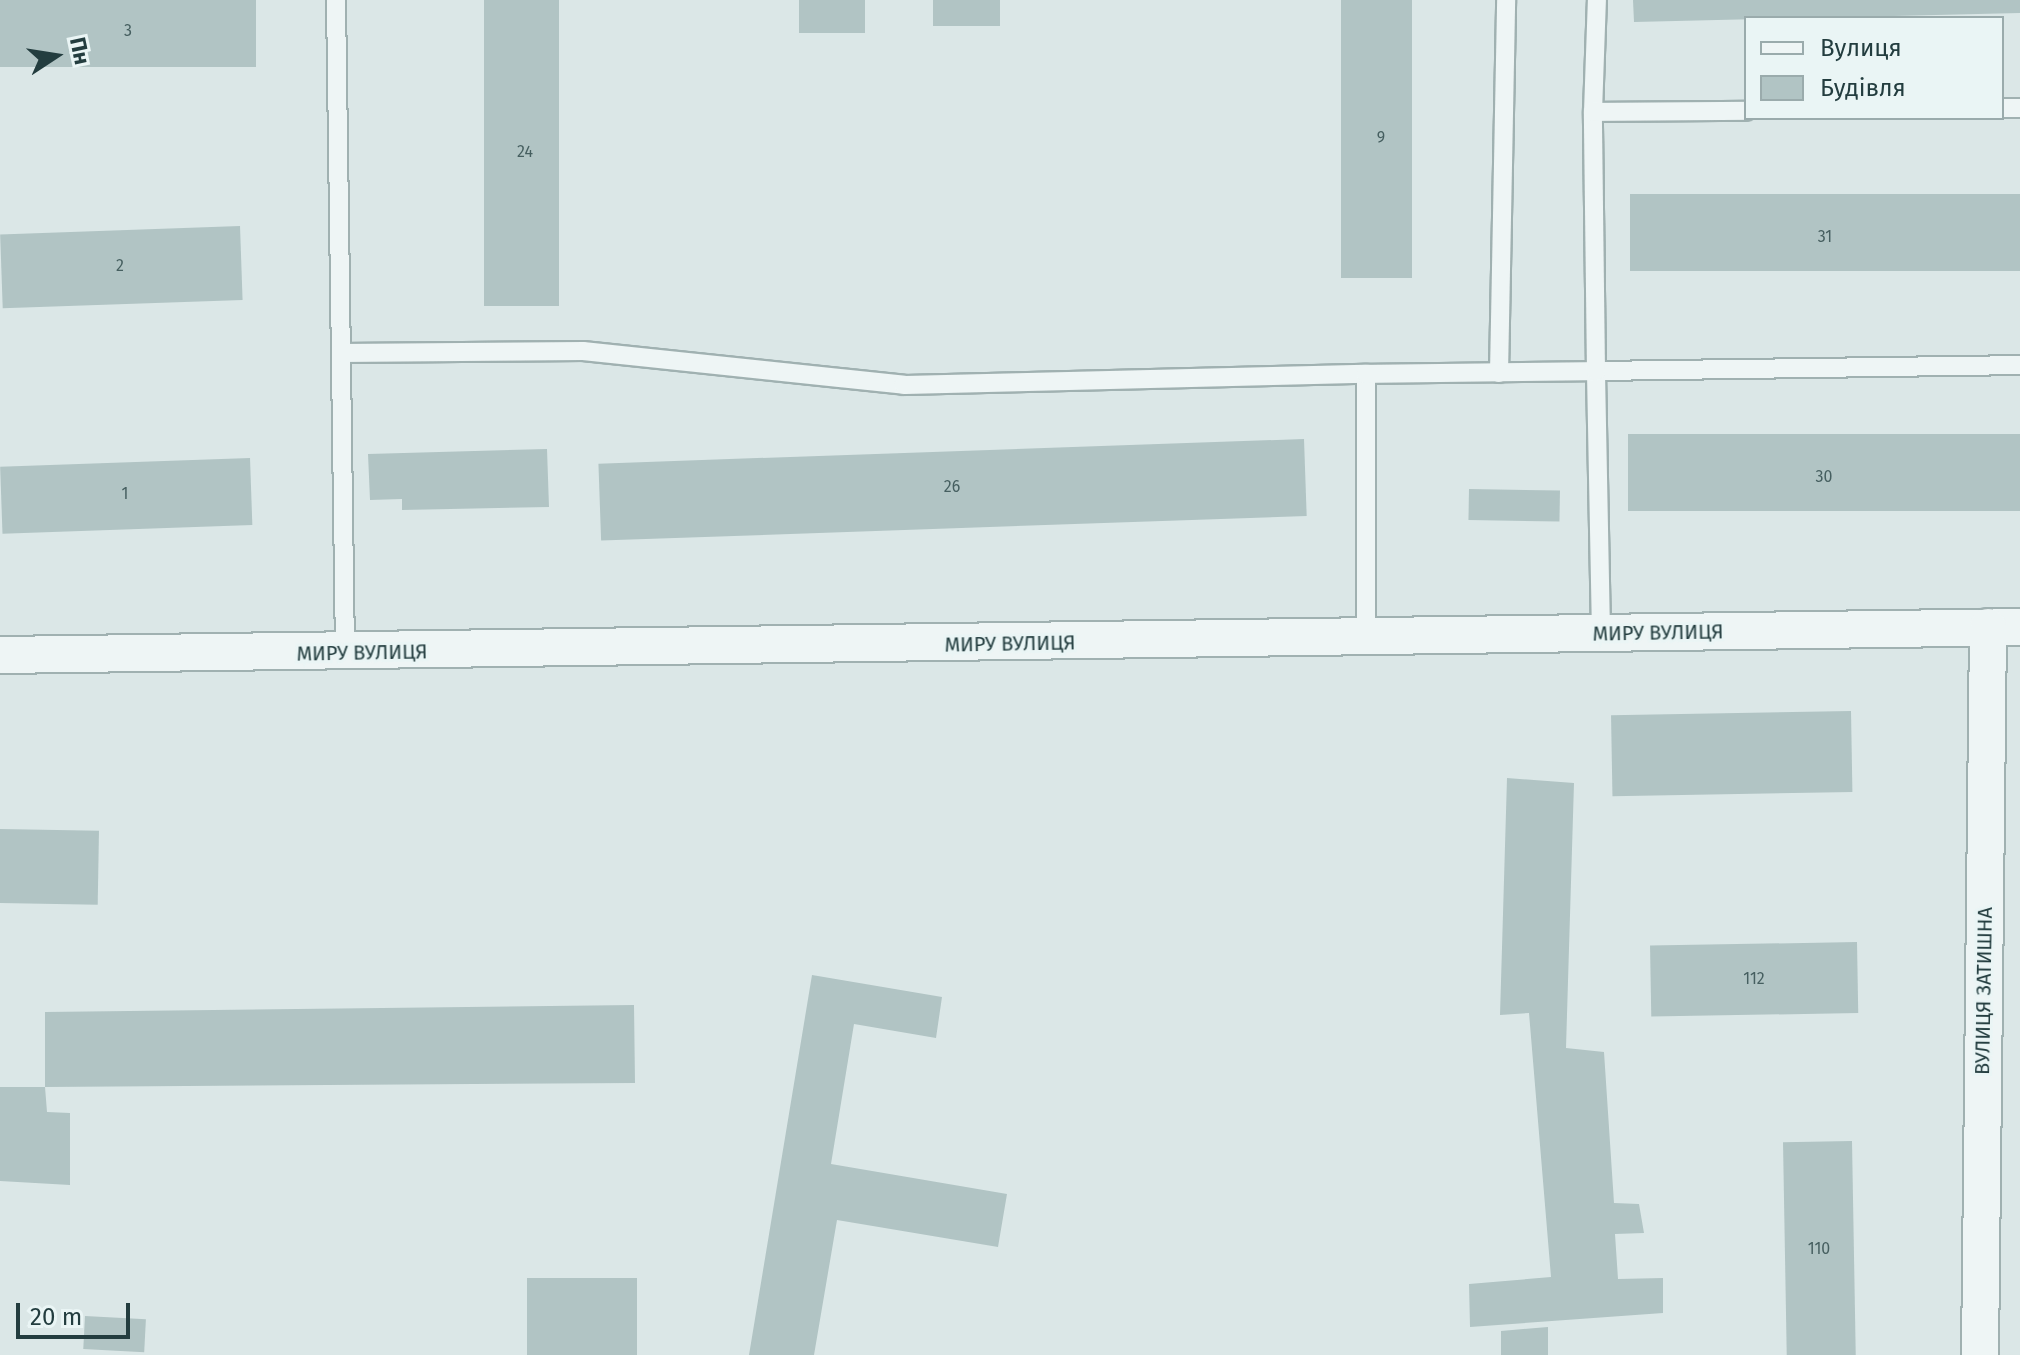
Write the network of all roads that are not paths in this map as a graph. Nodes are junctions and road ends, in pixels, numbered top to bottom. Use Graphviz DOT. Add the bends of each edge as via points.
graph roads {
  1 [pos="336,0"];
  2 [pos="1506,0"];
  3 [pos="1597,0"];
  4 [pos="1744,111"];
  5 [pos="1593,112"];
  6 [pos="341,353"];
  7 [pos="2020,365"];
  8 [pos="1596,371"];
  9 [pos="1499,373"];
  10 [pos="1366,374"];
  11 [pos="2004,627"];
  12 [pos="1601,633"];
  13 [pos="1366,638"];
  14 [pos="345,654"];
  15 [pos="0,655"];
  16 [pos="1980,1355"];
  1 -- 6 [label="lane"];
  2 -- 9 [label="lane"];
  3 -- 5 [label="lane"];
  4 -- 5 [label="lane"];
  5 -- 8 [label="lane"];
  6 -- 10 [label="lane" via="583,351 904,385"];
  6 -- 14 [label="lane"];
  7 -- 8 [label="lane"];
  8 -- 9 [label="lane"];
  8 -- 12 [label="lane"];
  9 -- 10 [label="lane"];
  10 -- 13 [label="lane"];
  11 -- 12 [label="street, МИРУ ВУЛИЦЯ"];
  11 -- 16 [label="street, ВУЛИЦЯ ЗАТИШНА"];
  12 -- 13 [label="street, МИРУ ВУЛИЦЯ"];
  13 -- 14 [label="street, МИРУ ВУЛИЦЯ"];
  14 -- 15 [label="street, МИРУ ВУЛИЦЯ"];
}
